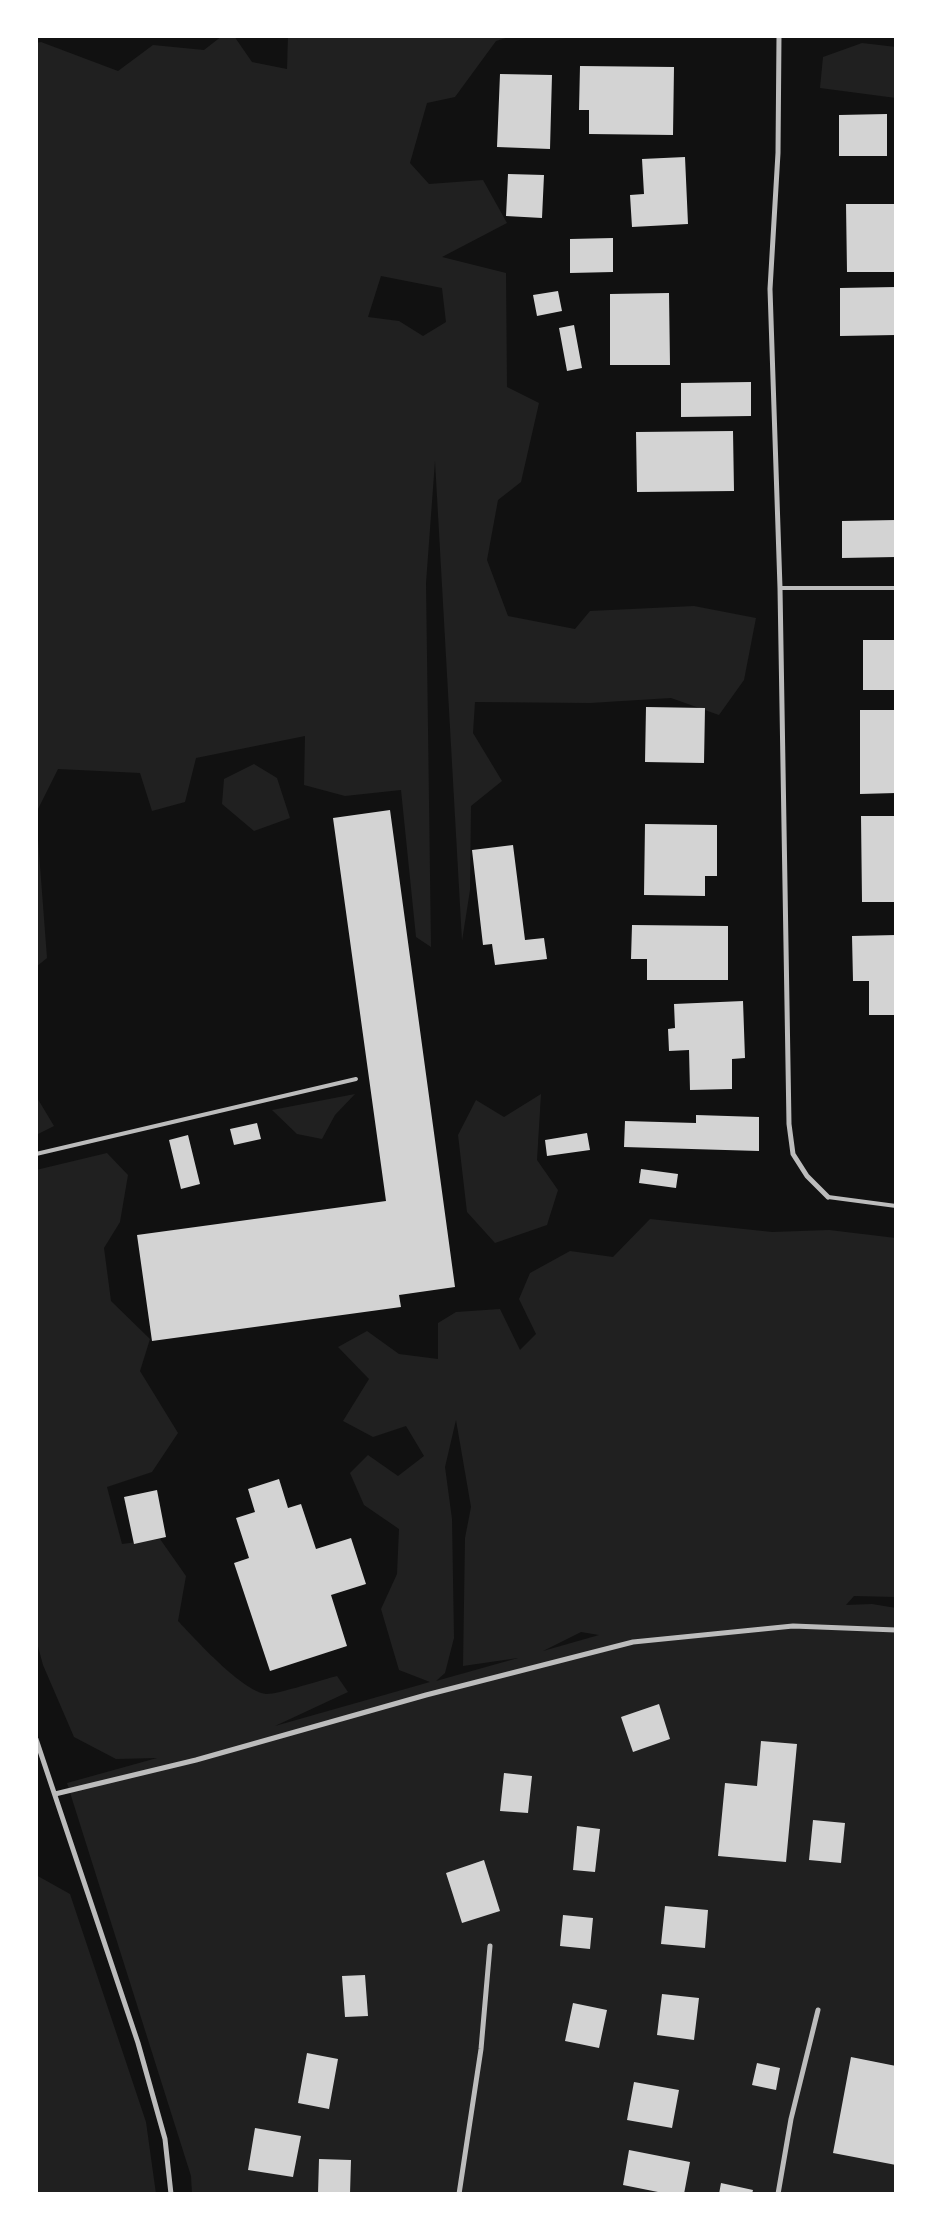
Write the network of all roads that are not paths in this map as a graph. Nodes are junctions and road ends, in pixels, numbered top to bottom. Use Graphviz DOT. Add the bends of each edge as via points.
graph roads {
  1 [pos="779,36"];
  2 [pos="780,588"];
  3 [pos="896,588"];
  4 [pos="356,1079"];
  5 [pos="36,1154"];
  6 [pos="828,1196"];
  7 [pos="896,1206"];
  8 [pos="896,1630"];
  9 [pos="36,1739"];
  10 [pos="55,1794"];
  11 [pos="490,1946"];
  12 [pos="818,2010"];
  13 [pos="171,2194"];
  14 [pos="459,2194"];
  15 [pos="778,2194"];
  1 -- 2 [label="street" via="778,153 770,289"];
  2 -- 3 [label="lane"];
  2 -- 6 [label="street" via="789,1124 793,1154 807,1176"];
  4 -- 5 [label="lane"];
  6 -- 7 [label="lane"];
  8 -- 10 [label="street" via="793,1626 633,1642 426,1695 196,1760"];
  9 -- 10 [label="street"];
  10 -- 13 [label="street" via="138,2043 165,2139"];
  11 -- 14 [label="street" via="480,2049"];
  12 -- 15 [label="street" via="791,2119"];
}
